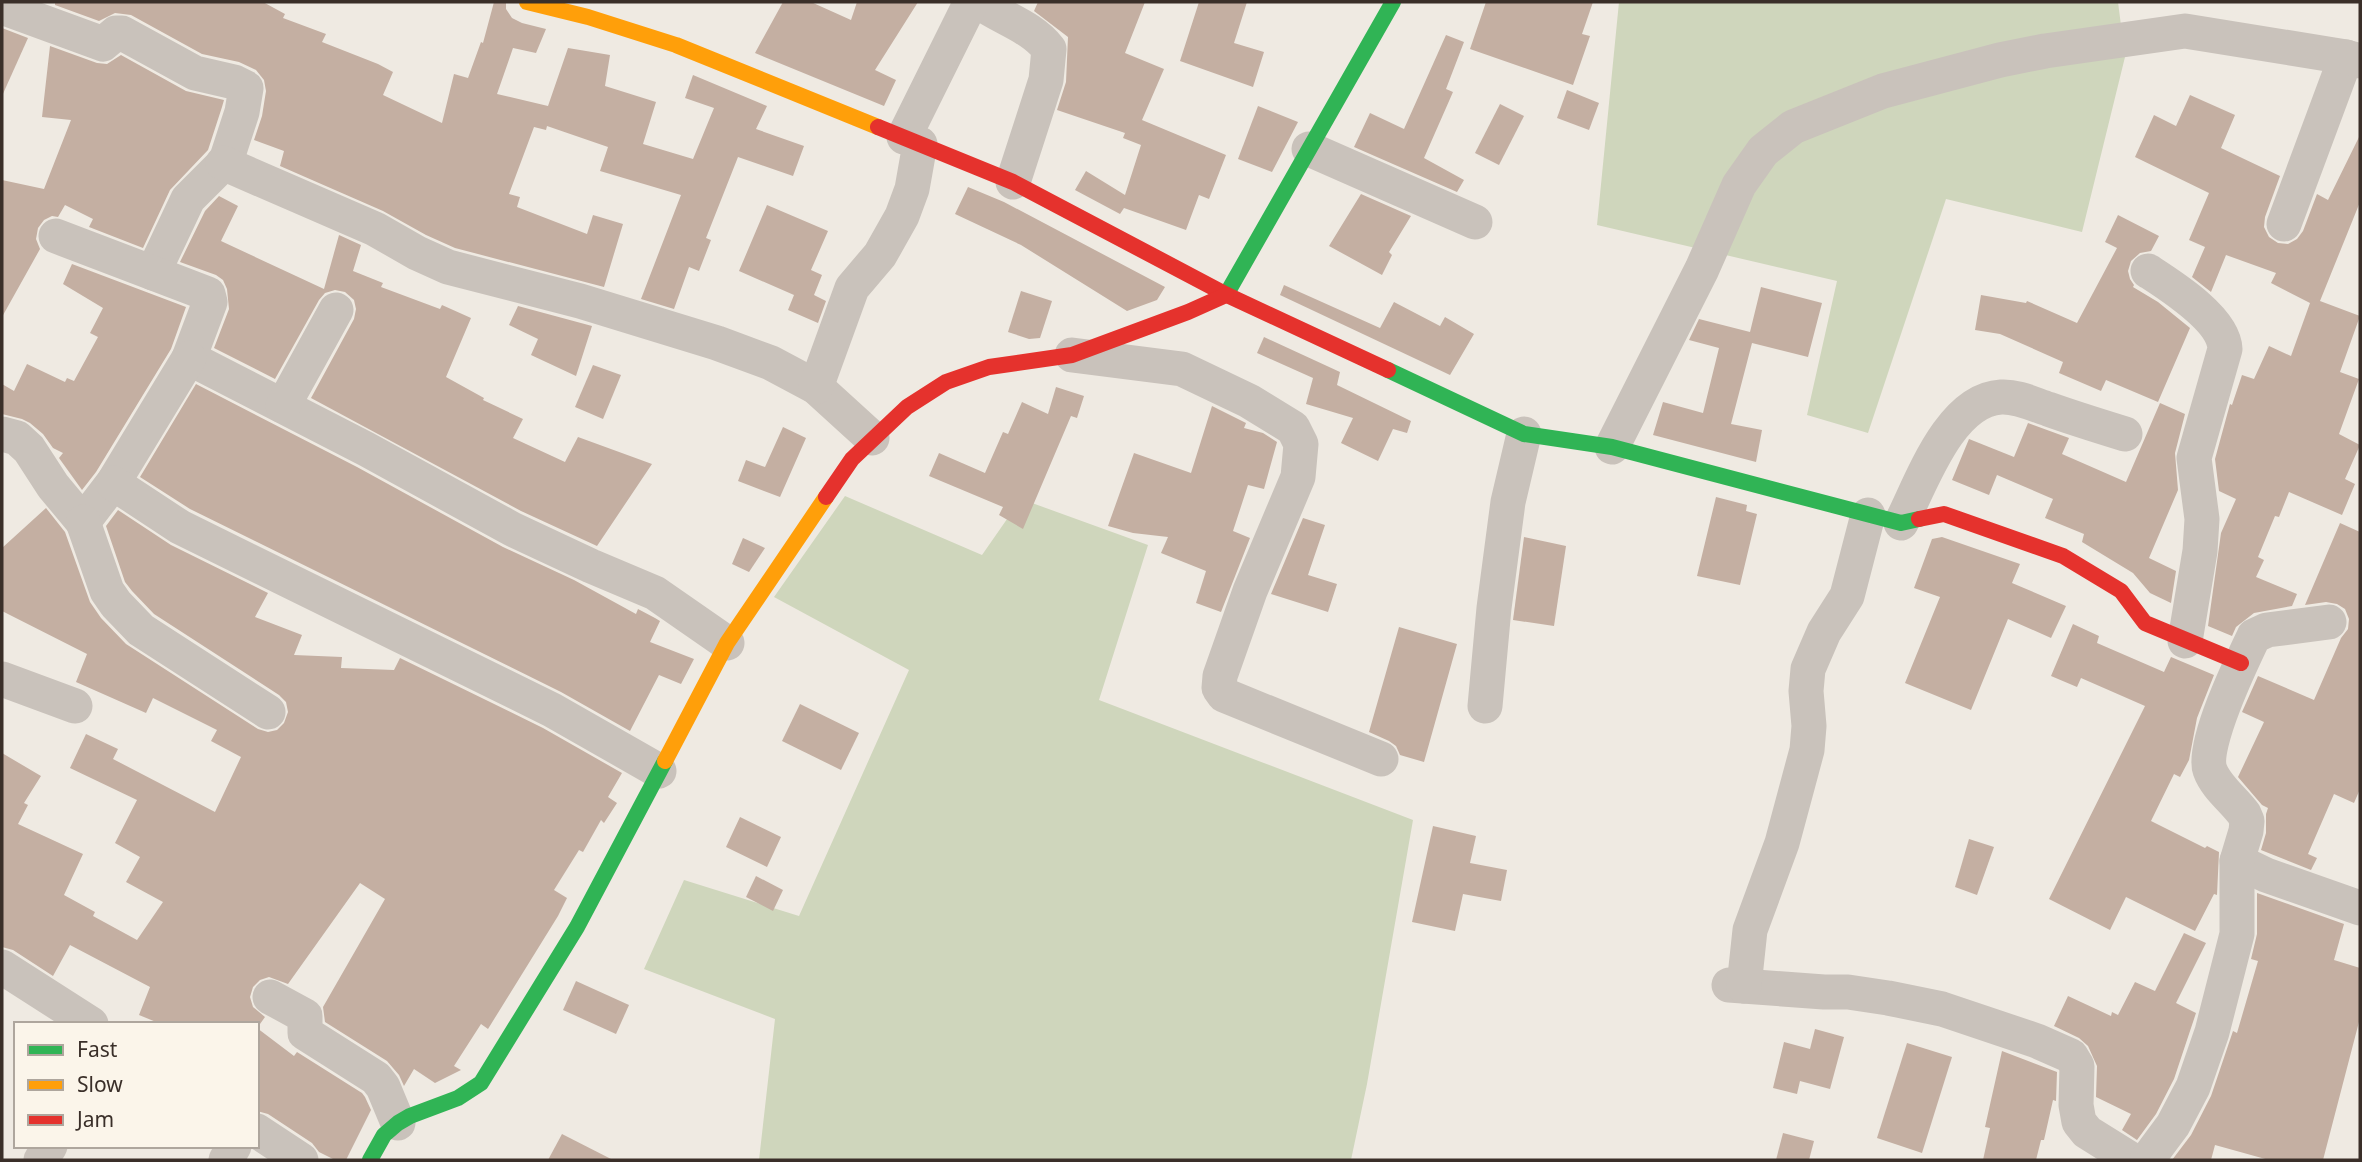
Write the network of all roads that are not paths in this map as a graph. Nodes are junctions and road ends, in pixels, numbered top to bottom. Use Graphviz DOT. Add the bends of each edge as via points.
graph roads {
  1 [pos="527,2"];
  2 [pos="1393,2"];
  3 [pos="986,5"];
  4 [pos="2,7"];
  5 [pos="2188,16"];
  6 [pos="2353,59"];
  7 [pos="912,141"];
  8 [pos="1309,149"];
  9 [pos="223,163"];
  10 [pos="1013,182"];
  11 [pos="1475,222"];
  12 [pos="2284,224"];
  13 [pos="56,236"];
  14 [pos="2148,271"];
  15 [pos="153,273"];
  16 [pos="1227,295"];
  17 [pos="336,310"];
  18 [pos="1072,355"];
  19 [pos="189,358"];
  20 [pos="816,387"];
  21 [pos="283,406"];
  22 [pos="1524,434"];
  23 [pos="2,435"];
  24 [pos="2125,435"];
  25 [pos="872,438"];
  26 [pos="1612,447"];
  27 [pos="113,483"];
  28 [pos="1868,515"];
  29 [pos="83,522"];
  30 [pos="1901,523"];
  31 [pos="2329,622"];
  32 [pos="2185,641"];
  33 [pos="727,643"];
  34 [pos="2241,663"];
  35 [pos="2,678"];
  36 [pos="75,706"];
  37 [pos="1485,706"];
  38 [pos="268,712"];
  39 [pos="1381,759"];
  40 [pos="659,771"];
  41 [pos="2237,861"];
  42 [pos="2360,908"];
  43 [pos="2,967"];
  44 [pos="270,997"];
  45 [pos="88,1022"];
  46 [pos="398,1124"];
  47 [pos="259,1132"];
  48 [pos="302,1160"];
  49 [pos="370,1160"];
  50 [pos="2132,1160"];
  51 [pos="2147,1160"];
  1 -- 7 [label="street" via="676,45"];
  2 -- 8 [label="street"];
  3 -- 7 [label="street"];
  3 -- 10 [label="street" via="1029,29 1049,49 1046,80"];
  4 -- 9 [label="street" via="103,44 122,33 195,73 246,88 231,149"];
  5 -- 6 [label="street"];
  5 -- 26 [label="street" via="1883,91 1793,127 1763,151 1739,185"];
  6 -- 12 [label="street"];
  7 -- 10 [label="street"];
  7 -- 20 [label="street" via="912,189 902,216 880,255 852,288"];
  8 -- 11 [label="street"];
  8 -- 16 [label="street"];
  9 -- 15 [label="street" via="188,198"];
  9 -- 20 [label="street" via="448,267 717,343 771,363"];
  10 -- 16 [label="street"];
  13 -- 15 [label="street"];
  14 -- 32 [label="street" via="2192,303 2225,342 2194,458 2202,519"];
  15 -- 19 [label="street" via="208,294 210,302"];
  16 -- 18 [label="street"];
  16 -- 22 [label="street"];
  17 -- 21 [label="street"];
  18 -- 25 [label="street" via="989,367 946,382 907,407"];
  18 -- 39 [label="street" via="1181,369 1293,428 1301,444 1298,477 1250,591 1219,688 1224,695"];
  19 -- 21 [label="street"];
  19 -- 27 [label="street"];
  20 -- 25 [label="street"];
  21 -- 33 [label="street" via="512,529 655,593"];
  22 -- 26 [label="street"];
  22 -- 37 [label="street" via="1508,502"];
  23 -- 29 [label="street" via="17,438 29,449"];
  24 -- 30 [label="street" via="2014,398 1989,399 1969,410 1939,445"];
  25 -- 33 [label="street" via="852,459"];
  26 -- 28 [label="street"];
  27 -- 29 [label="street"];
  27 -- 40 [label="street" via="180,527 552,710"];
  28 -- 30 [label="street"];
  28 -- 50 [label="street" via="1847,596 1827,625 1808,669 1807,750 1737,986 1888,998 1942,1009 2037,1041 2071,1056 2077,1066 2079,1122"];
  29 -- 38 [label="street" via="107,591 127,617"];
  30 -- 32 [label="street" via="1944,514 2063,556 2121,591 2145,623"];
  31 -- 34 [label="street" via="2260,632"];
  32 -- 34 [label="street"];
  33 -- 40 [label="street"];
  34 -- 41 [label="street" via="2208,754 2210,771 2247,821"];
  35 -- 36 [label="street"];
  40 -- 46 [label="street" via="578,927 481,1083"];
  41 -- 42 [label="street"];
  41 -- 51 [label="street" via="2237,934 2212,1032 2193,1087"];
  43 -- 45 [label="street"];
  44 -- 46 [label="street" via="305,1016 305,1033 376,1078"];
  46 -- 49 [label="street" via="384,1135"];
  47 -- 48 [label="street"];
}
